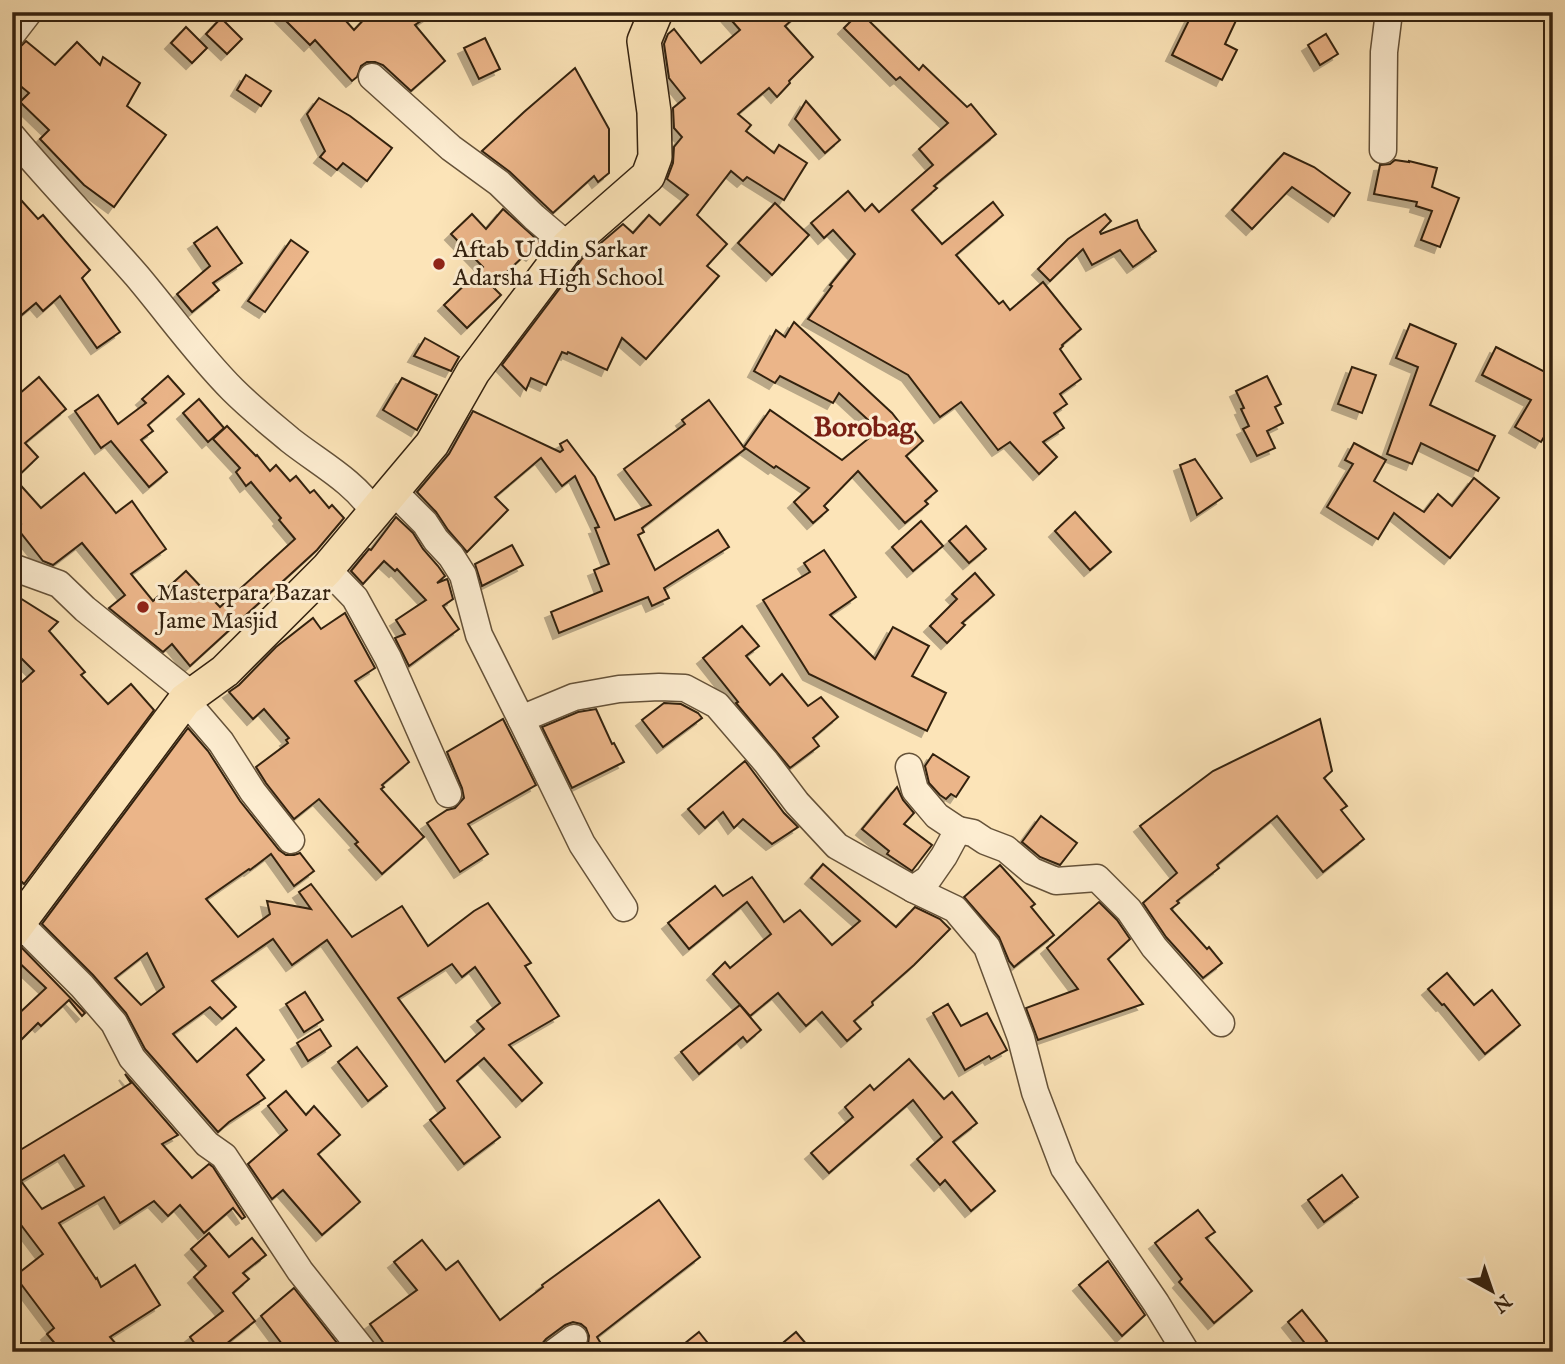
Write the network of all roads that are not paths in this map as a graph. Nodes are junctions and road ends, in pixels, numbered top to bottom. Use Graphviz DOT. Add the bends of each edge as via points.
graph roads {
  1 [pos="29,12"];
  2 [pos="656,12"];
  3 [pos="1389,12"];
  4 [pos="12,34"];
  5 [pos="372,76"];
  6 [pos="12,136"];
  7 [pos="1383,150"];
  8 [pos="568,246"];
  9 [pos="384,502"];
  10 [pos="12,567"];
  11 [pos="327,569"];
  12 [pos="189,697"];
  13 [pos="521,719"];
  14 [pos="909,767"];
  15 [pos="448,794"];
  16 [pos="958,830"];
  17 [pos="291,840"];
  18 [pos="913,889"];
  19 [pos="624,908"];
  20 [pos="14,926"];
  21 [pos="1221,1023"];
  22 [pos="364,1352"];
  23 [pos="1186,1352"];
  1 -- 4 [label="street"];
  2 -- 8 [label="main road" via="644,41 655,134 655,157 648,176"];
  3 -- 7 [label="street"];
  5 -- 8 [label="street"];
  6 -- 9 [label="street" via="235,392 366,499"];
  8 -- 9 [label="main road" via="473,372 432,444"];
  9 -- 11 [label="main road"];
  9 -- 13 [label="street" via="425,523 451,555 463,575 480,635"];
  10 -- 12 [label="street" via="59,584"];
  11 -- 12 [label="main road" via="225,671"];
  11 -- 15 [label="street" via="355,598 388,658"];
  12 -- 17 [label="street"];
  12 -- 20 [label="main road"];
  13 -- 18 [label="street" via="574,697 685,688 717,705 838,846"];
  13 -- 19 [label="street" via="582,844"];
  14 -- 16 [label="street" via="915,790 937,816"];
  16 -- 18 [label="street" via="928,879"];
  16 -- 21 [label="street" via="1006,849 1032,871 1056,881 1097,878 1129,909 1161,956"];
  18 -- 23 [label="street" via="955,909 987,947 1064,1168"];
  20 -- 22 [label="street" via="82,986 114,1023 132,1058 224,1156 300,1271"];
}
